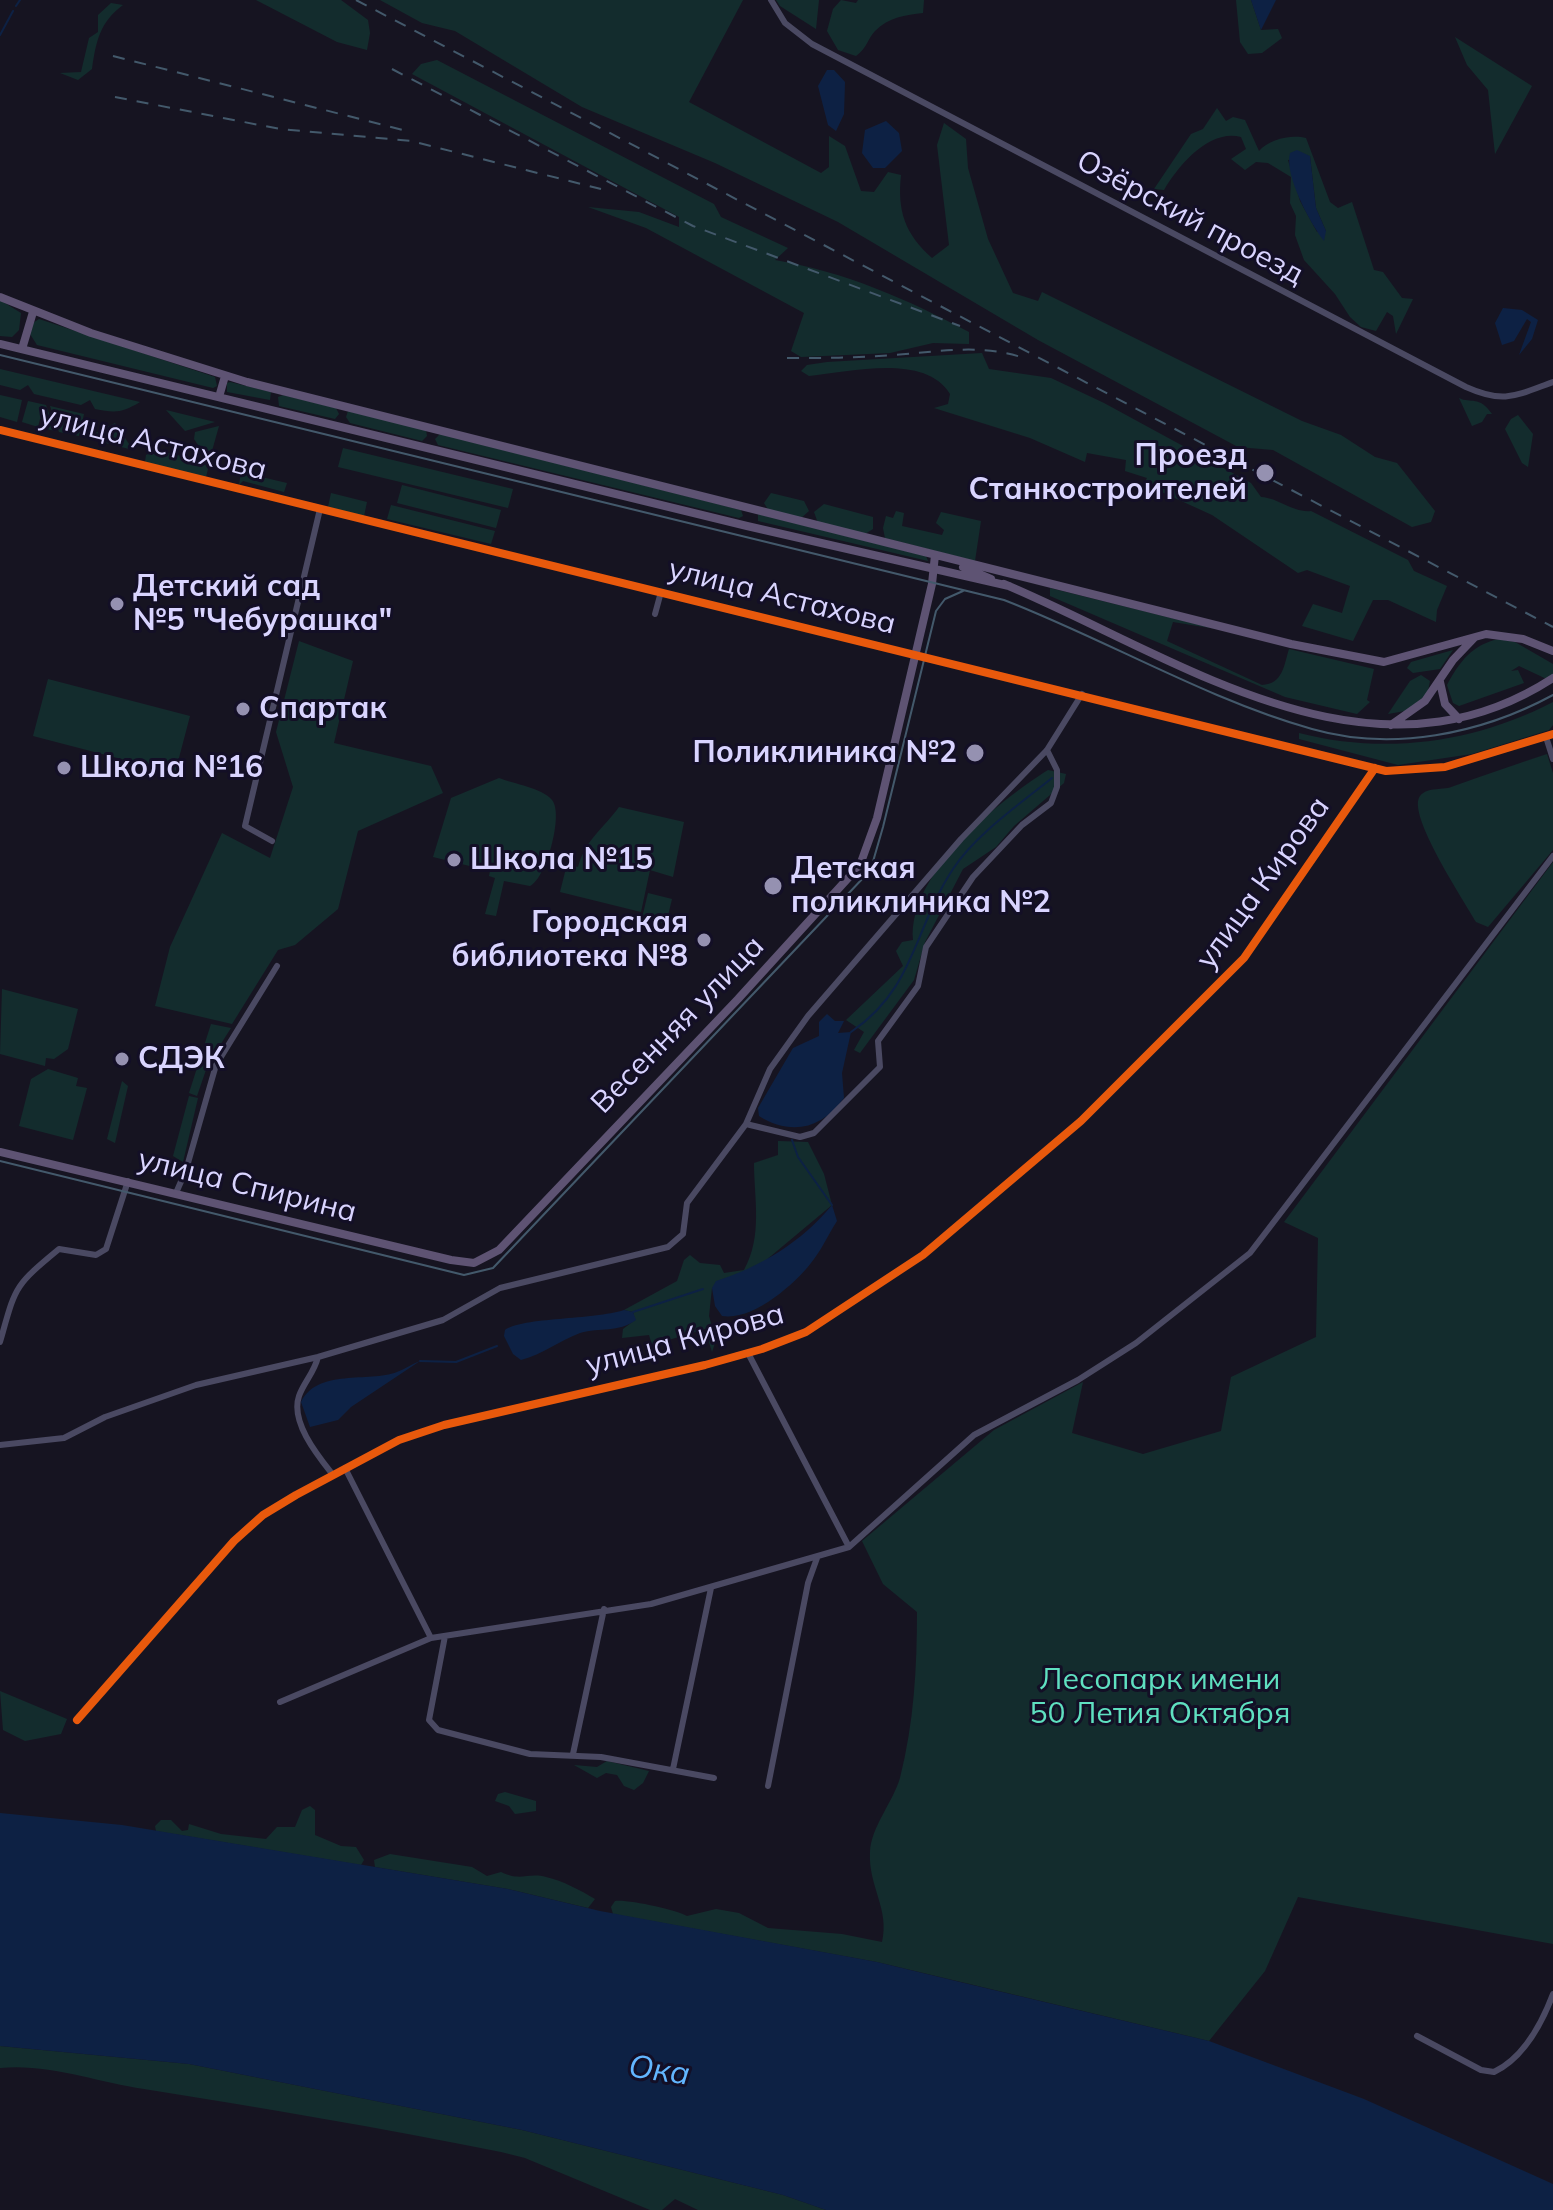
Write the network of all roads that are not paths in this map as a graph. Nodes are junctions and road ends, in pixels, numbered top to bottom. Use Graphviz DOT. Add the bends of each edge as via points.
graph roads {
  1 [pos="771,0"];
  2 [pos="0,297"];
  3 [pos="33,312"];
  4 [pos="0,344"];
  5 [pos="22,349"];
  6 [pos="225,376"];
  7 [pos="1553,382"];
  8 [pos="276,390"];
  9 [pos="219,397"];
  10 [pos="342,406"];
  11 [pos="272,409"];
  12 [pos="338,425"];
  13 [pos="434,429"];
  14 [pos="0,430"];
  15 [pos="429,448"];
  16 [pos="320,509"];
  17 [pos="752,509"];
  18 [pos="747,526"];
  19 [pos="935,555"];
  20 [pos="933,570"];
  21 [pos="1009,586"];
  22 [pos="661,592"];
  23 [pos="655,614"];
  24 [pos="1477,635"];
  25 [pos="1553,651"];
  26 [pos="915,654"];
  27 [pos="1553,678"];
  28 [pos="1440,682"];
  29 [pos="1082,694"];
  30 [pos="1459,719"];
  31 [pos="1391,726"];
  32 [pos="1550,736"];
  33 [pos="1047,750"];
  34 [pos="1553,759"];
  35 [pos="1375,768"];
  36 [pos="272,841"];
  37 [pos="1553,856"];
  38 [pos="277,966"];
  39 [pos="746,1124"];
  40 [pos="0,1152"];
  41 [pos="128,1181"];
  42 [pos="176,1193"];
  43 [pos="482,1260"];
  44 [pos="0,1342"];
  45 [pos="748,1353"];
  46 [pos="318,1357"];
  47 [pos="0,1445"];
  48 [pos="345,1468"];
  49 [pos="333,1475"];
  50 [pos="849,1547"];
  51 [pos="817,1558"];
  52 [pos="711,1588"];
  53 [pos="604,1609"];
  54 [pos="445,1636"];
  55 [pos="431,1638"];
  56 [pos="280,1702"];
  57 [pos="77,1720"];
  58 [pos="573,1754"];
  59 [pos="673,1769"];
  60 [pos="714,1778"];
  61 [pos="768,1786"];
  62 [pos="1553,1994"];
  63 [pos="1543,2020"];
  64 [pos="1553,2024"];
  65 [pos="1417,2036"];
  1 -- 7 [label="street, Озёрский проезд" via="785,23 812,44 1466,387 1492,398 1509,398"];
  2 -- 3 [label="main road, улица Астахова"];
  3 -- 5 [label="main road"];
  3 -- 6 [label="main road, улица Астахова"];
  4 -- 5 [label="main road, улица Астахова"];
  5 -- 9 [label="main road, улица Астахова"];
  6 -- 8 [label="main road, улица Астахова"];
  6 -- 9 [label="main road"];
  8 -- 10 [label="main road, улица Астахова"];
  8 -- 11 [label="main road"];
  9 -- 11 [label="main road, улица Астахова"];
  10 -- 12 [label="main road"];
  10 -- 13 [label="main road, улица Астахова"];
  11 -- 12 [label="main road, улица Астахова"];
  12 -- 15 [label="main road, улица Астахова"];
  13 -- 15 [label="main road"];
  13 -- 17 [label="main road, улица Астахова"];
  14 -- 16 [label="street, улица Астахова"];
  15 -- 18 [label="main road, улица Астахова"];
  16 -- 22 [label="street, улица Астахова"];
  16 -- 36 [label="street" via="245,826"];
  17 -- 18 [label="main road"];
  17 -- 19 [label="main road, улица Астахова"];
  18 -- 20 [label="main road, улица Астахова"];
  19 -- 20 [label="main road, Весенняя улица"];
  19 -- 21 [label="main road, улица Астахова"];
  19 -- 24 [label="main road, улица Астахова" via="1366,661 1397,659"];
  20 -- 21 [label="main road, улица Астахова"];
  20 -- 26 [label="main road, Весенняя улица"];
  21 -- 31 [label="main road, улица Астахова" via="1265,701 1327,720"];
  22 -- 23 [label="street"];
  22 -- 26 [label="street, улица Астахова"];
  24 -- 25 [label="main road" via="1504,634"];
  24 -- 28 [label="main road"];
  26 -- 29 [label="street, улица Астахова"];
  26 -- 43 [label="main road, Весенняя улица" via="874,831 860,865 522,1227"];
  27 -- 30 [label="main road, улица Астахова" via="1491,710"];
  28 -- 30 [label="main road" via="1445,704"];
  28 -- 31 [label="main road" via="1418,708"];
  29 -- 33 [label="street"];
  29 -- 35 [label="street, улица Астахова"];
  30 -- 31 [label="main road, улица Астахова"];
  32 -- 34 [label="street"];
  32 -- 35 [label="street, улица Астахова" via="1445,767"];
  33 -- 39 [label="street" via="961,839 808,1016 770,1069"];
  33 -- 39 [label="street" via="1057,770 1051,803 973,877 926,947 918,986 878,1041 880,1067 814,1133 800,1137"];
  35 -- 45 [label="street, улица Кирова" via="1244,958 1132,1073 923,1255 806,1332"];
  37 -- 50 [label="street" via="1250,1253 1136,1343 974,1435"];
  38 -- 42 [label="street" via="216,1065"];
  39 -- 46 [label="street" via="687,1203 683,1234 668,1247 500,1288 443,1320"];
  40 -- 41 [label="main road, улица Спирина"];
  41 -- 42 [label="main road, улица Спирина"];
  41 -- 44 [label="street" via="106,1249 96,1255 59,1249 28,1274 17,1285"];
  42 -- 43 [label="main road, улица Спирина" via="451,1260"];
  45 -- 48 [label="street, улица Кирова" via="444,1425 399,1440"];
  45 -- 50 [label="street"];
  46 -- 47 [label="street" via="196,1385 105,1417 64,1438"];
  46 -- 49 [label="street" via="298,1399 298,1413"];
  48 -- 49 [label="street, улица Кирова"];
  48 -- 55 [label="street"];
  49 -- 57 [label="street, улица Кирова" via="263,1515 234,1541"];
  50 -- 51 [label="street"];
  51 -- 52 [label="street"];
  51 -- 61 [label="street"];
  52 -- 53 [label="street" via="651,1604"];
  52 -- 59 [label="street"];
  53 -- 54 [label="street"];
  53 -- 58 [label="street"];
  54 -- 55 [label="street"];
  54 -- 58 [label="street" via="429,1720 434,1728 530,1754"];
  55 -- 56 [label="street"];
  58 -- 59 [label="street"];
  59 -- 60 [label="street"];
  62 -- 63 [label="street"];
  63 -- 64 [label="street"];
  63 -- 65 [label="street" via="1513,2059 1494,2072"];
}
